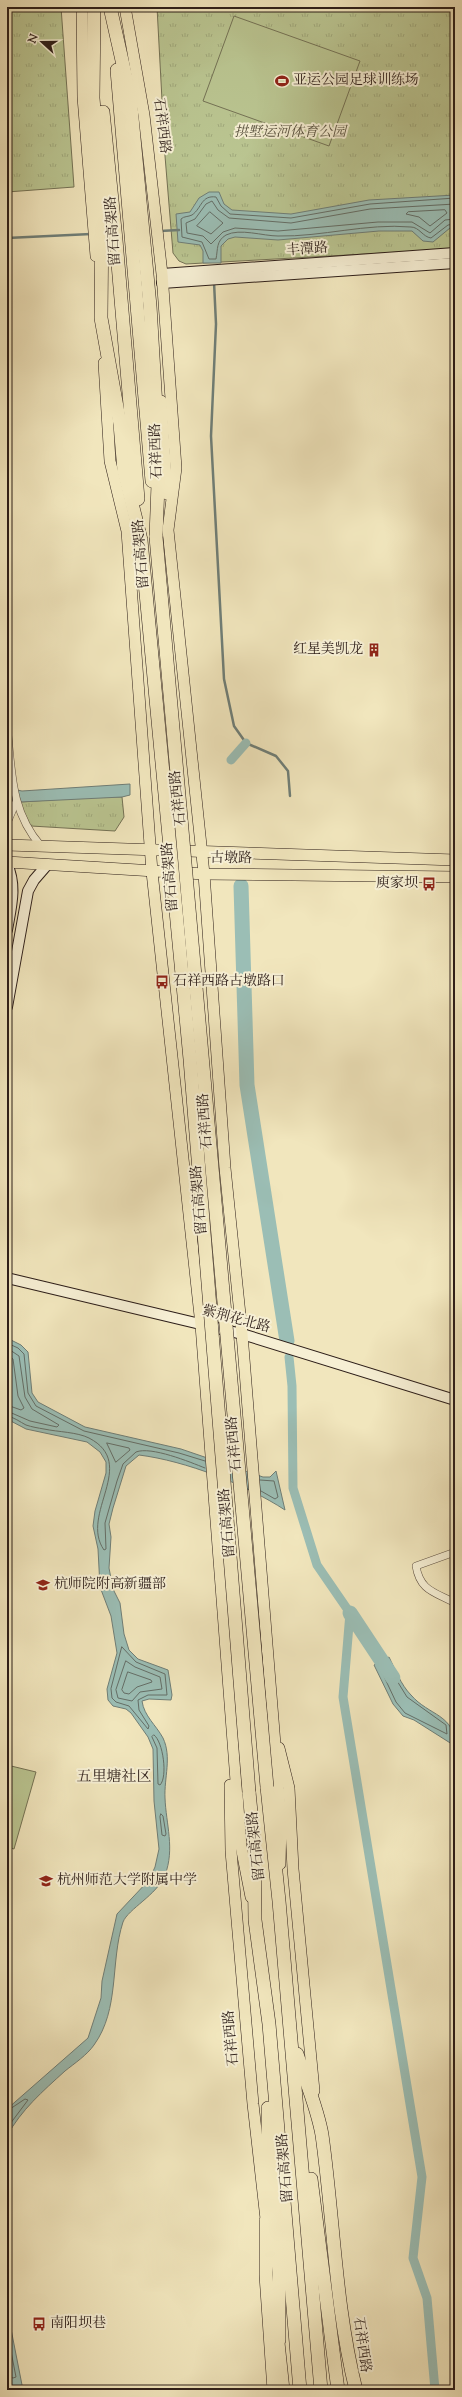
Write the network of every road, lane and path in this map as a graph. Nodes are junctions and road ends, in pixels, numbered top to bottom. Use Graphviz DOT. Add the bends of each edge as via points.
graph roads {
  1 [pos="82,7"];
  2 [pos="94,7"];
  3 [pos="109,7"];
  4 [pos="125,7"];
  5 [pos="125,96"];
  6 [pos="97,98"];
  7 [pos="147,213"];
  8 [pos="98,216"];
  9 [pos="144,238"];
  10 [pos="455,253"];
  11 [pos="455,264"];
  12 [pos="220,274"];
  13 [pos="162,278"];
  14 [pos="101,318"];
  15 [pos="155,379"];
  16 [pos="168,530"];
  17 [pos="156,537"];
  18 [pos="142,540"];
  19 [pos="7,726"];
  20 [pos="16,802"];
  21 [pos="7,823"];
  22 [pos="7,845"];
  23 [pos="41,846"];
  24 [pos="152,850"];
  25 [pos="201,852"];
  26 [pos="455,860"];
  27 [pos="7,863"];
  28 [pos="47,865"];
  29 [pos="152,872"];
  30 [pos="204,874"];
  31 [pos="455,877"];
  32 [pos="7,930"];
  33 [pos="7,1006"];
  34 [pos="7,1278"];
  35 [pos="201,1325"];
  36 [pos="242,1334"];
  37 [pos="455,1400"];
  38 [pos="455,1552"];
  39 [pos="455,1603"];
  40 [pos="228,1683"];
  41 [pos="274,1732"];
  42 [pos="279,1901"];
  43 [pos="255,1920"];
  44 [pos="269,2024"];
  45 [pos="288,2026"];
  46 [pos="297,2110"];
  47 [pos="322,2134"];
  48 [pos="266,2221"];
  49 [pos="279,2340"];
  50 [pos="345,2347"];
  51 [pos="274,2390"];
  52 [pos="284,2390"];
  53 [pos="300,2390"];
  54 [pos="321,2390"];
  55 [pos="338,2390"];
  56 [pos="350,2390"];
  57 [pos="356,2390"];
  1 -- 8 [label="main road" via="83,96"];
  2 -- 6 [label="highway"];
  3 -- 5 [label="highway"];
  4 -- 7 [label="main road, 石祥西路" via="144,115"];
  5 -- 7 [label="highway"];
  5 -- 9 [label="highway, 留石高架路" via="127,191"];
  6 -- 8 [label="highway"];
  6 -- 18 [label="highway, 留石高架路" via="116,240"];
  7 -- 9 [label="highway"];
  8 -- 14 [label="highway"];
  9 -- 13 [label="main road, 石祥西路"];
  9 -- 15 [label="highway"];
  9 -- 17 [label="highway, 留石高架路"];
  10 -- 12 [label="main road, 丰潭路"];
  11 -- 12 [label="main road, 丰潭路"];
  12 -- 13 [label="main road, 丰潭路"];
  13 -- 16 [label="main road, 石祥西路" via="176,468"];
  14 -- 18 [label="highway" via="120,424 124,471"];
  14 -- 24 [label="main road, 石祥西路" via="110,461 127,531"];
  15 -- 16 [label="main road" via="162,406"];
  15 -- 17 [label="highway" via="159,458"];
  16 -- 25 [label="main road, 石祥西路"];
  17 -- 42 [label="highway, 留石高架路, bridge"];
  18 -- 43 [label="highway, 留石高架路, bridge" via="190,1060 254,1843"];
  19 -- 20 [label="street"];
  20 -- 21 [label="street"];
  20 -- 23 [label="street" via="29,833"];
  22 -- 23 [label="main road, 古墩路"];
  23 -- 24 [label="main road, 古墩路"];
  24 -- 25 [label="main road, 古墩路"];
  24 -- 29 [label="main road, 石祥西路"];
  25 -- 26 [label="main road, 古墩路"];
  25 -- 30 [label="main road, 石祥西路"];
  27 -- 28 [label="main road, 古墩路"];
  27 -- 32 [label="main road" via="14,888"];
  28 -- 29 [label="main road, 古墩路"];
  28 -- 33 [label="main road" via="28,891"];
  29 -- 30 [label="main road, 古墩路"];
  29 -- 35 [label="main road, 石祥西路"];
  30 -- 31 [label="main road, 古墩路"];
  30 -- 36 [label="main road, 石祥西路" via="225,1168"];
  34 -- 35 [label="main road, 紫荆花北路"];
  35 -- 36 [label="main road, 紫荆花北路"];
  35 -- 40 [label="main road, 石祥西路"];
  36 -- 37 [label="main road, 紫荆花北路"];
  36 -- 41 [label="main road, 石祥西路"];
  38 -- 39 [label="street" via="416,1566 418,1579 424,1587"];
  40 -- 43 [label="main road, 石祥西路" via="235,1744 241,1846"];
  40 -- 48 [label="main road, 石祥西路" via="231,1851"];
  41 -- 42 [label="main road, 石祥西路" via="281,1822"];
  41 -- 47 [label="main road, 石祥西路" via="289,1788 311,2072"];
  42 -- 45 [label="highway, 留石高架路"];
  43 -- 44 [label="highway, 留石高架路"];
  44 -- 49 [label="highway" via="268,2146 279,2272"];
  44 -- 53 [label="highway, 留石高架路"];
  45 -- 46 [label="highway, 留石高架路"];
  45 -- 47 [label="highway"];
  46 -- 54 [label="highway, 留石高架路"];
  46 -- 55 [label="highway" via="310,2167"];
  47 -- 50 [label="highway, 石祥西路"];
  48 -- 49 [label="main road, 石祥西路"];
  48 -- 51 [label="highway" via="266,2275"];
  49 -- 52 [label="main road, 石祥西路"];
  50 -- 56 [label="main road, 石祥西路"];
  50 -- 57 [label="highway"];
}
